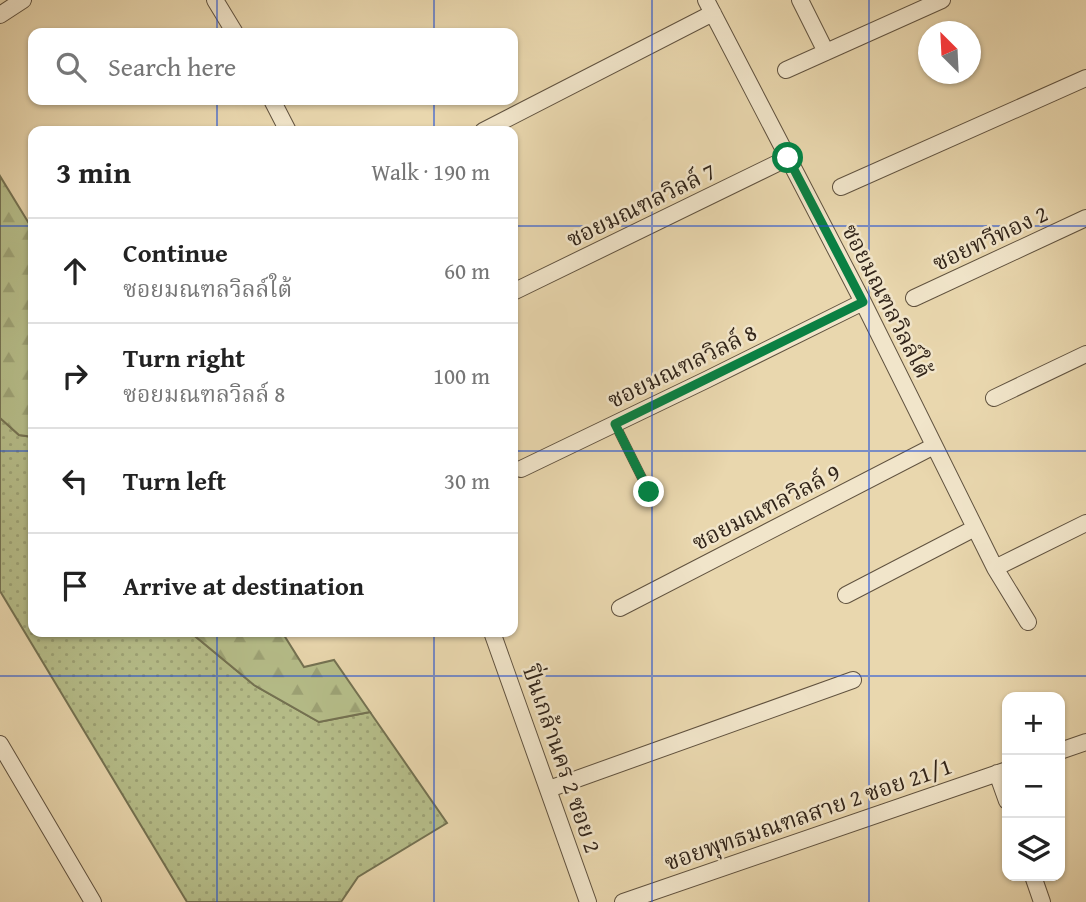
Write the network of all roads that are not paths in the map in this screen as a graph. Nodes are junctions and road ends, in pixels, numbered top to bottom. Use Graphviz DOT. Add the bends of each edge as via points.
graph roads {
  1 [pos="23,0"];
  2 [pos="215,0"];
  3 [pos="800,0"];
  4 [pos="937,1"];
  5 [pos="710,7"];
  6 [pos="0,15"];
  7 [pos="232,28"];
  8 [pos="825,52"];
  9 [pos="786,70"];
  10 [pos="1086,78"];
  11 [pos="275,105"];
  12 [pos="285,126"];
  13 [pos="492,126"];
  14 [pos="788,158"];
  15 [pos="841,187"];
  16 [pos="1086,218"];
  17 [pos="518,290"];
  18 [pos="914,298"];
  19 [pos="863,302"];
  20 [pos="1086,354"];
  21 [pos="994,398"];
  22 [pos="615,424"];
  23 [pos="934,446"];
  24 [pos="521,469"];
  25 [pos="649,492"];
  26 [pos="1086,523"];
  27 [pos="975,528"];
  28 [pos="995,568"];
  29 [pos="846,595"];
  30 [pos="620,608"];
  31 [pos="1028,622"];
  32 [pos="494,637"];
  33 [pos="853,680"];
  34 [pos="1086,742"];
  35 [pos="0,744"];
  36 [pos="1065,749"];
  37 [pos="1002,771"];
  38 [pos="549,789"];
  39 [pos="1035,881"];
  40 [pos="93,902"];
  41 [pos="588,902"];
  42 [pos="623,902"];
  43 [pos="1042,902"];
  1 -- 6 [label="street"];
  2 -- 7 [label="street"];
  3 -- 8 [label="street"];
  4 -- 8 [label="street"];
  5 -- 13 [label="street"];
  5 -- 14 [label="street, ซอยมณฑลวิลล์ใต้"];
  8 -- 9 [label="street"];
  10 -- 15 [label="street"];
  11 -- 12 [label="street"];
  14 -- 17 [label="street, ซอยมณฑลวิลล์ 7"];
  14 -- 19 [label="street, ซอยมณฑลวิลล์ใต้"];
  16 -- 18 [label="street, ซอยทวีทอง 2"];
  19 -- 22 [label="street, ซอยมณฑลวิลล์ 8"];
  19 -- 23 [label="street, ซอยมณฑลวิลล์ใต้"];
  20 -- 21 [label="street"];
  22 -- 24 [label="street, ซอยมณฑลวิลล์ 8"];
  22 -- 25 [label="lane"];
  23 -- 27 [label="street, ซอยมณฑลวิลล์ใต้"];
  23 -- 30 [label="street, ซอยมณฑลวิลล์ 9"];
  26 -- 28 [label="street"];
  27 -- 28 [label="street, ซอยมณฑลวิลล์ใต้"];
  27 -- 29 [label="street"];
  28 -- 31 [label="street, ซอยมณฑลวิลล์ใต้"];
  32 -- 38 [label="street, ปิ่นเกล้านคร 2 ซอย 2"];
  33 -- 38 [label="street"];
  34 -- 36 [label="street"];
  35 -- 40 [label="street"];
  37 -- 42 [label="street, ซอยพุทธมณฑลสาย 2 ซอย 21/1"];
  38 -- 41 [label="street, ปิ่นเกล้านคร 2 ซอย 2"];
  39 -- 43 [label="street"];
}
